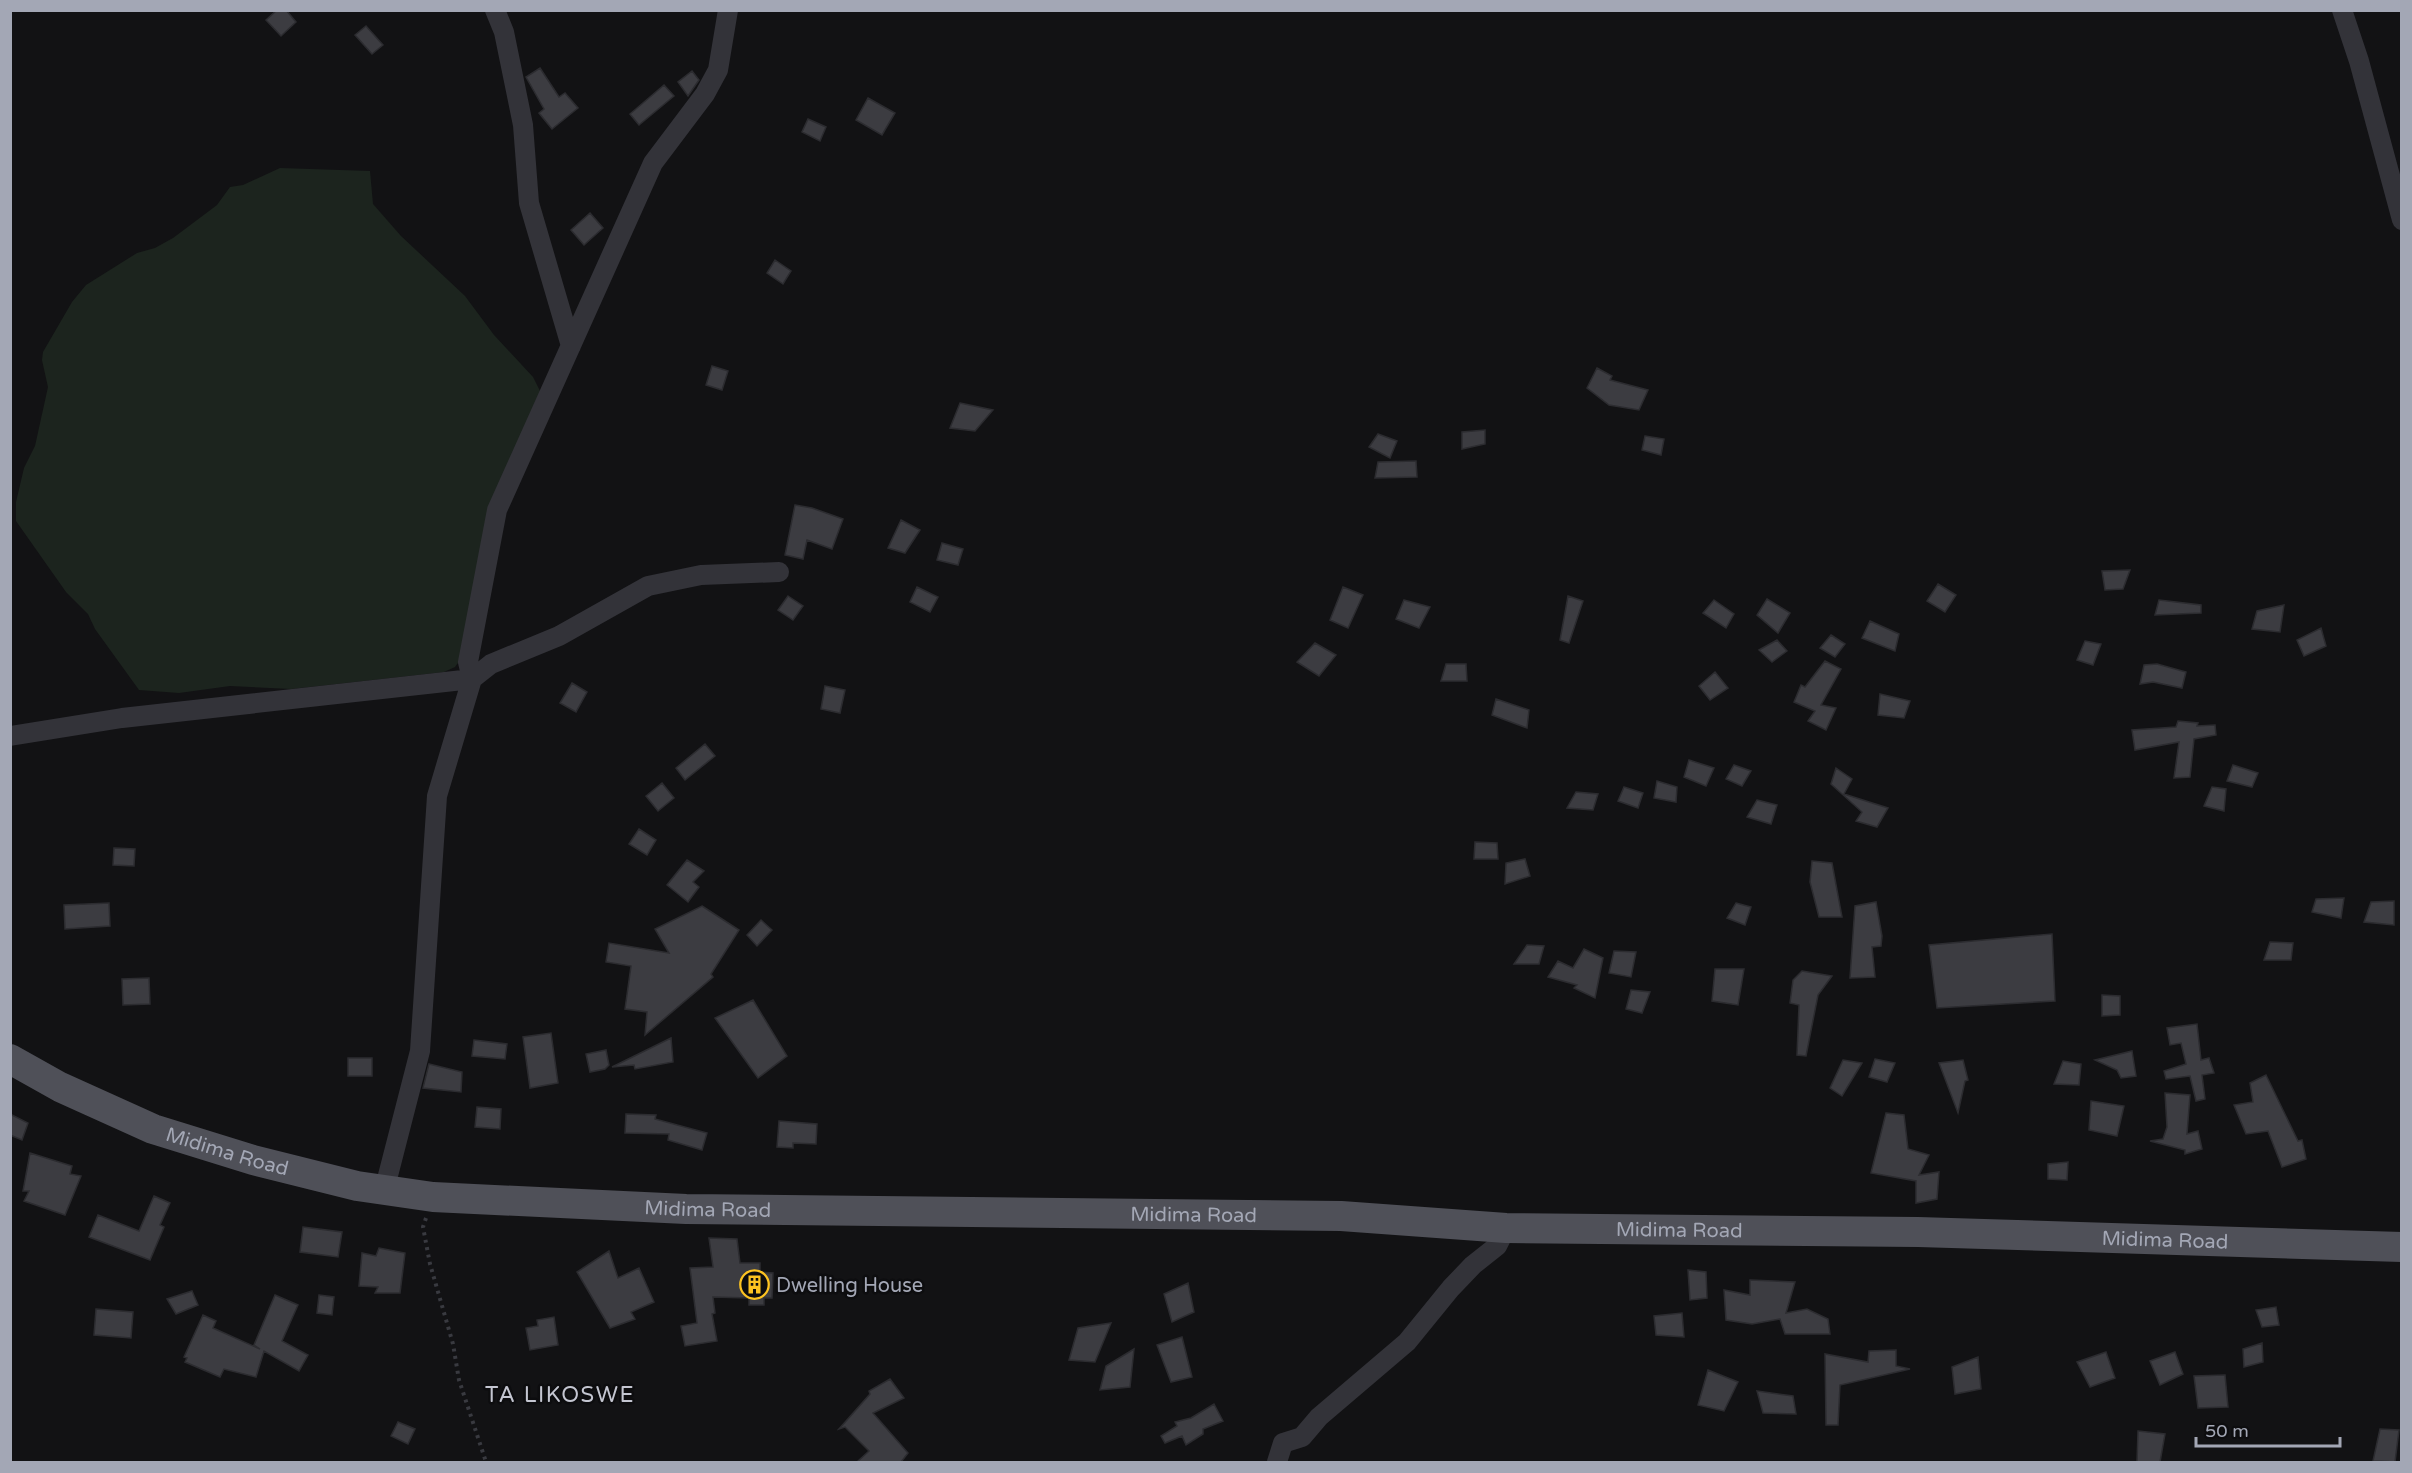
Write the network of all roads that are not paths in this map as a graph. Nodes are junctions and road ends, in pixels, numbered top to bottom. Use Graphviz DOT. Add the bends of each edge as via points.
graph roads {
  1 [pos="495,10"];
  2 [pos="728,10"];
  3 [pos="2342,10"];
  4 [pos="2402,220"];
  5 [pos="572,346"];
  6 [pos="779,572"];
  7 [pos="472,679"];
  8 [pos="10,736"];
  9 [pos="10,1059"];
  10 [pos="384,1191"];
  11 [pos="1506,1228"];
  12 [pos="2402,1247"];
  13 [pos="1277,1462"];
  1 -- 5 [label="street" via="504,32 523,124 529,203"];
  2 -- 5 [label="street" via="718,70 705,94 653,163"];
  3 -- 4 [label="street"];
  5 -- 7 [label="street" via="497,510 468,662"];
  6 -- 7 [label="street" via="701,576 648,586 559,636 491,664"];
  7 -- 8 [label="street" via="122,718"];
  7 -- 10 [label="street" via="436,796 420,1051"];
  9 -- 10 [label="main road, Midima Road" via="60,1087 153,1129 253,1160"];
  10 -- 11 [label="main road, Midima Road" via="433,1197 686,1209 1341,1216"];
  11 -- 12 [label="main road, Midima Road" via="1918,1232"];
  11 -- 13 [label="street" via="1497,1246 1451,1288 1407,1342 1319,1417 1302,1437 1282,1443"];
}
